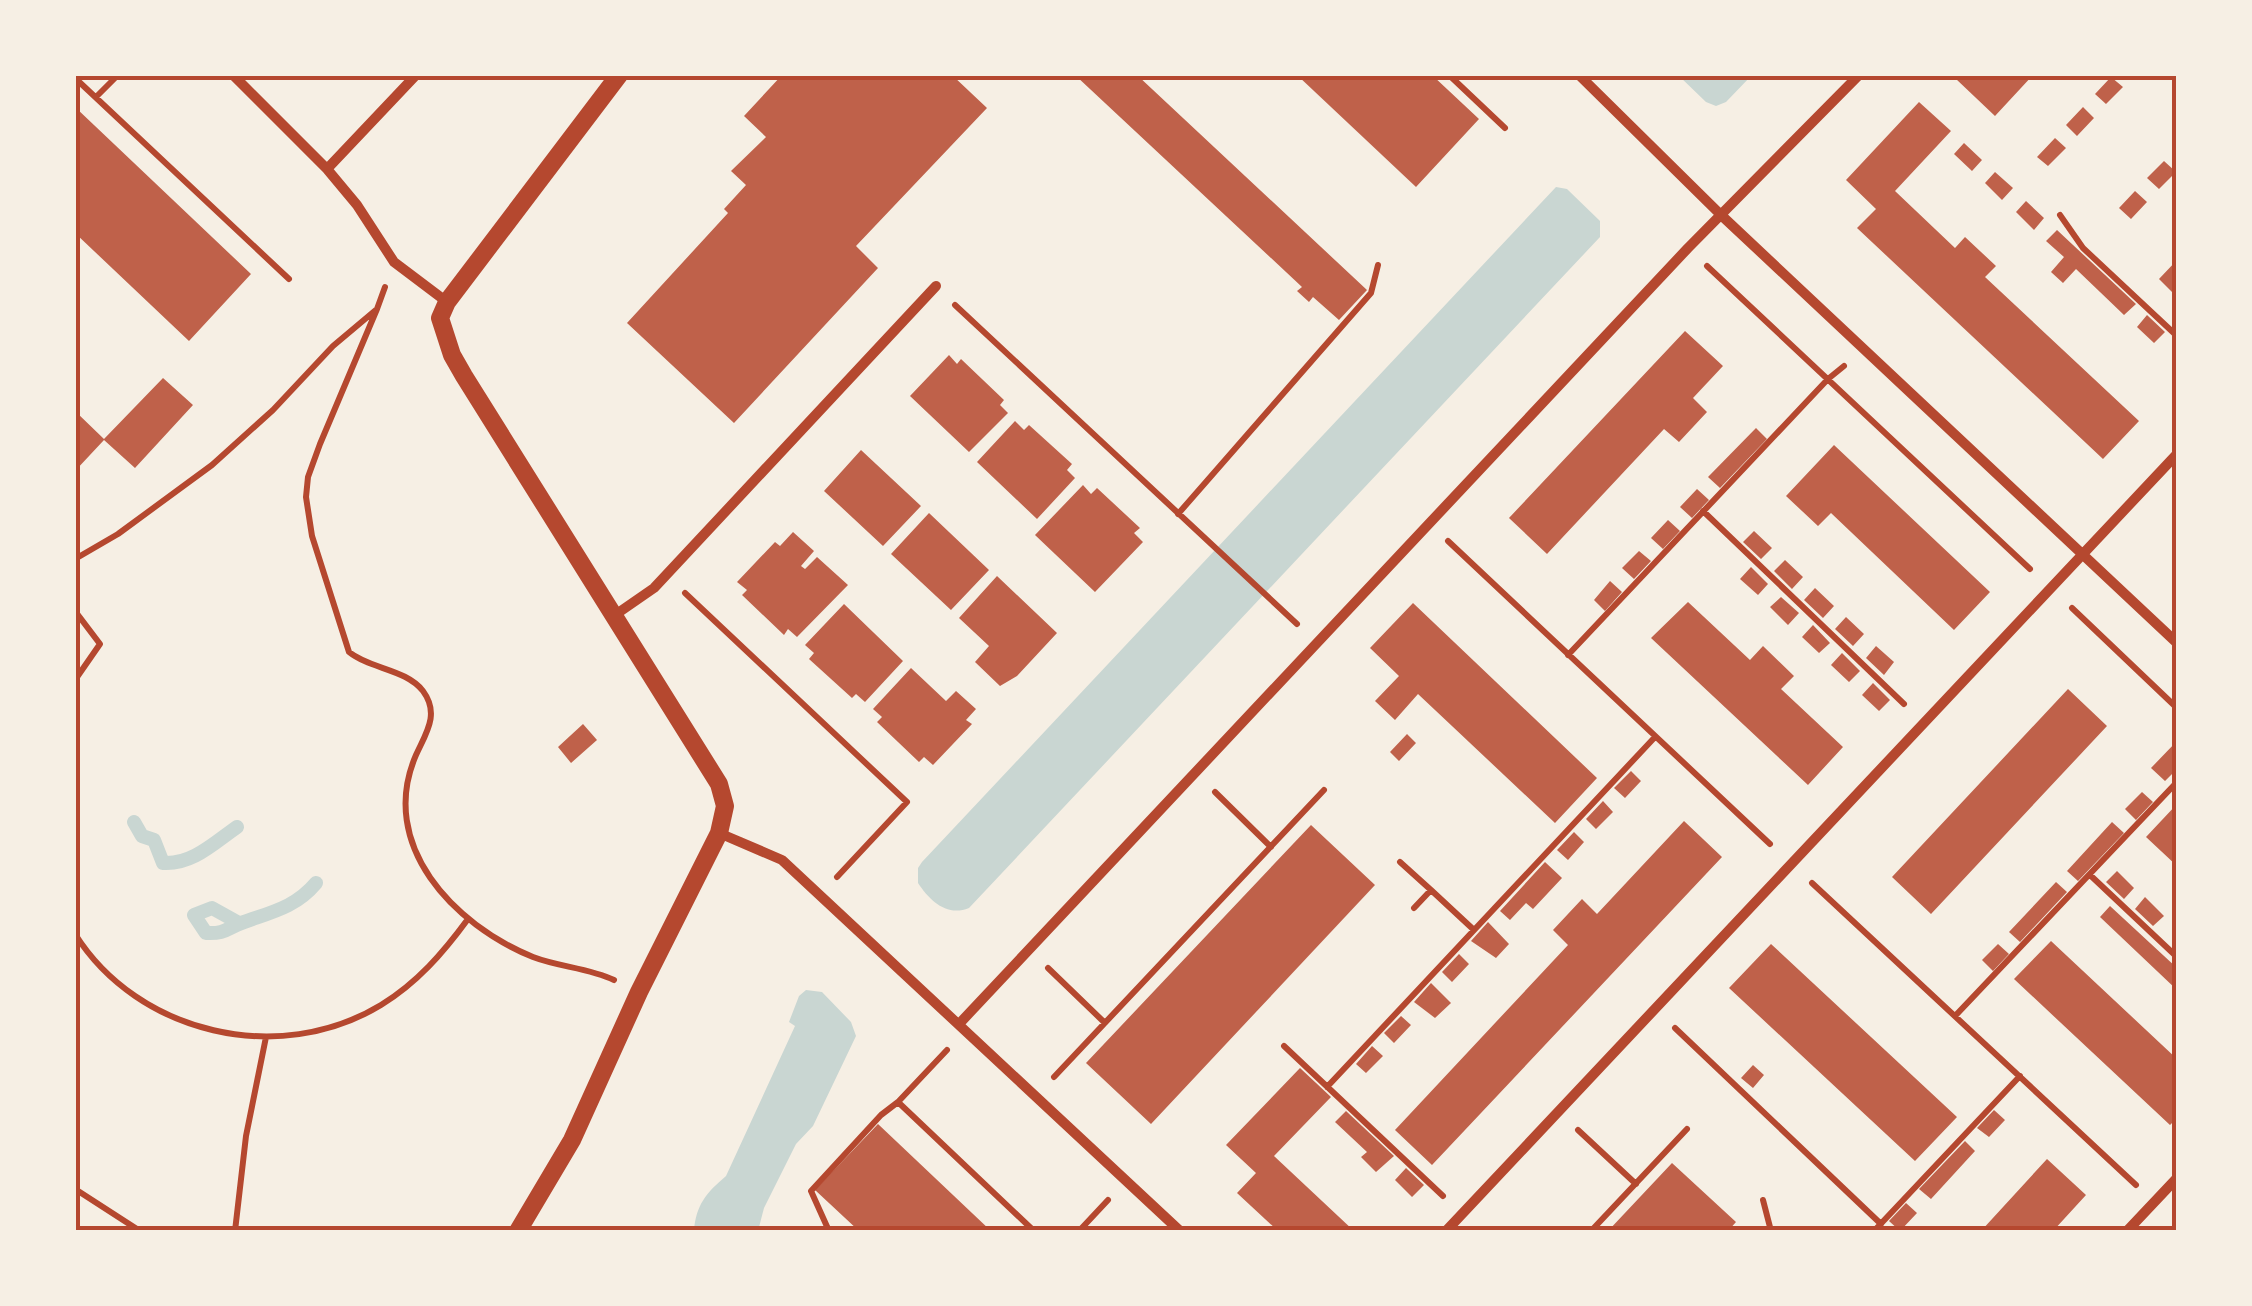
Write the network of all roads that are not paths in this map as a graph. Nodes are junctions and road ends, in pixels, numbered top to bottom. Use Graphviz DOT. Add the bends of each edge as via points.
graph roads {
  1 [pos="233,75"];
  2 [pos="416,75"];
  3 [pos="619,75"];
  4 [pos="1579,75"];
  5 [pos="1859,75"];
  6 [pos="326,170"];
  7 [pos="1721,214"];
  8 [pos="936,286"];
  9 [pos="447,302"];
  10 [pos="2177,454"];
  11 [pos="2082,554"];
  12 [pos="615,615"];
  13 [pos="2177,644"];
  14 [pos="719,833"];
  15 [pos="963,1028"];
  16 [pos="2177,1178"];
  17 [pos="518,1231"];
  18 [pos="1180,1231"];
  19 [pos="1446,1231"];
  20 [pos="2127,1231"];
  1 -- 6 [label="street"];
  2 -- 6 [label="street"];
  3 -- 9 [label="street"];
  4 -- 7 [label="street"];
  5 -- 7 [label="street"];
  6 -- 9 [label="street" via="394,262"];
  7 -- 11 [label="street"];
  7 -- 15 [label="street" via="1194,771"];
  8 -- 12 [label="street" via="666,575"];
  9 -- 12 [label="street" via="440,318 452,355"];
  10 -- 11 [label="street"];
  11 -- 13 [label="street"];
  11 -- 19 [label="street"];
  12 -- 14 [label="street" via="719,784 726,806"];
  14 -- 15 [label="street" via="782,860"];
  14 -- 17 [label="street" via="572,1140"];
  15 -- 18 [label="street"];
  16 -- 20 [label="street"];
}
